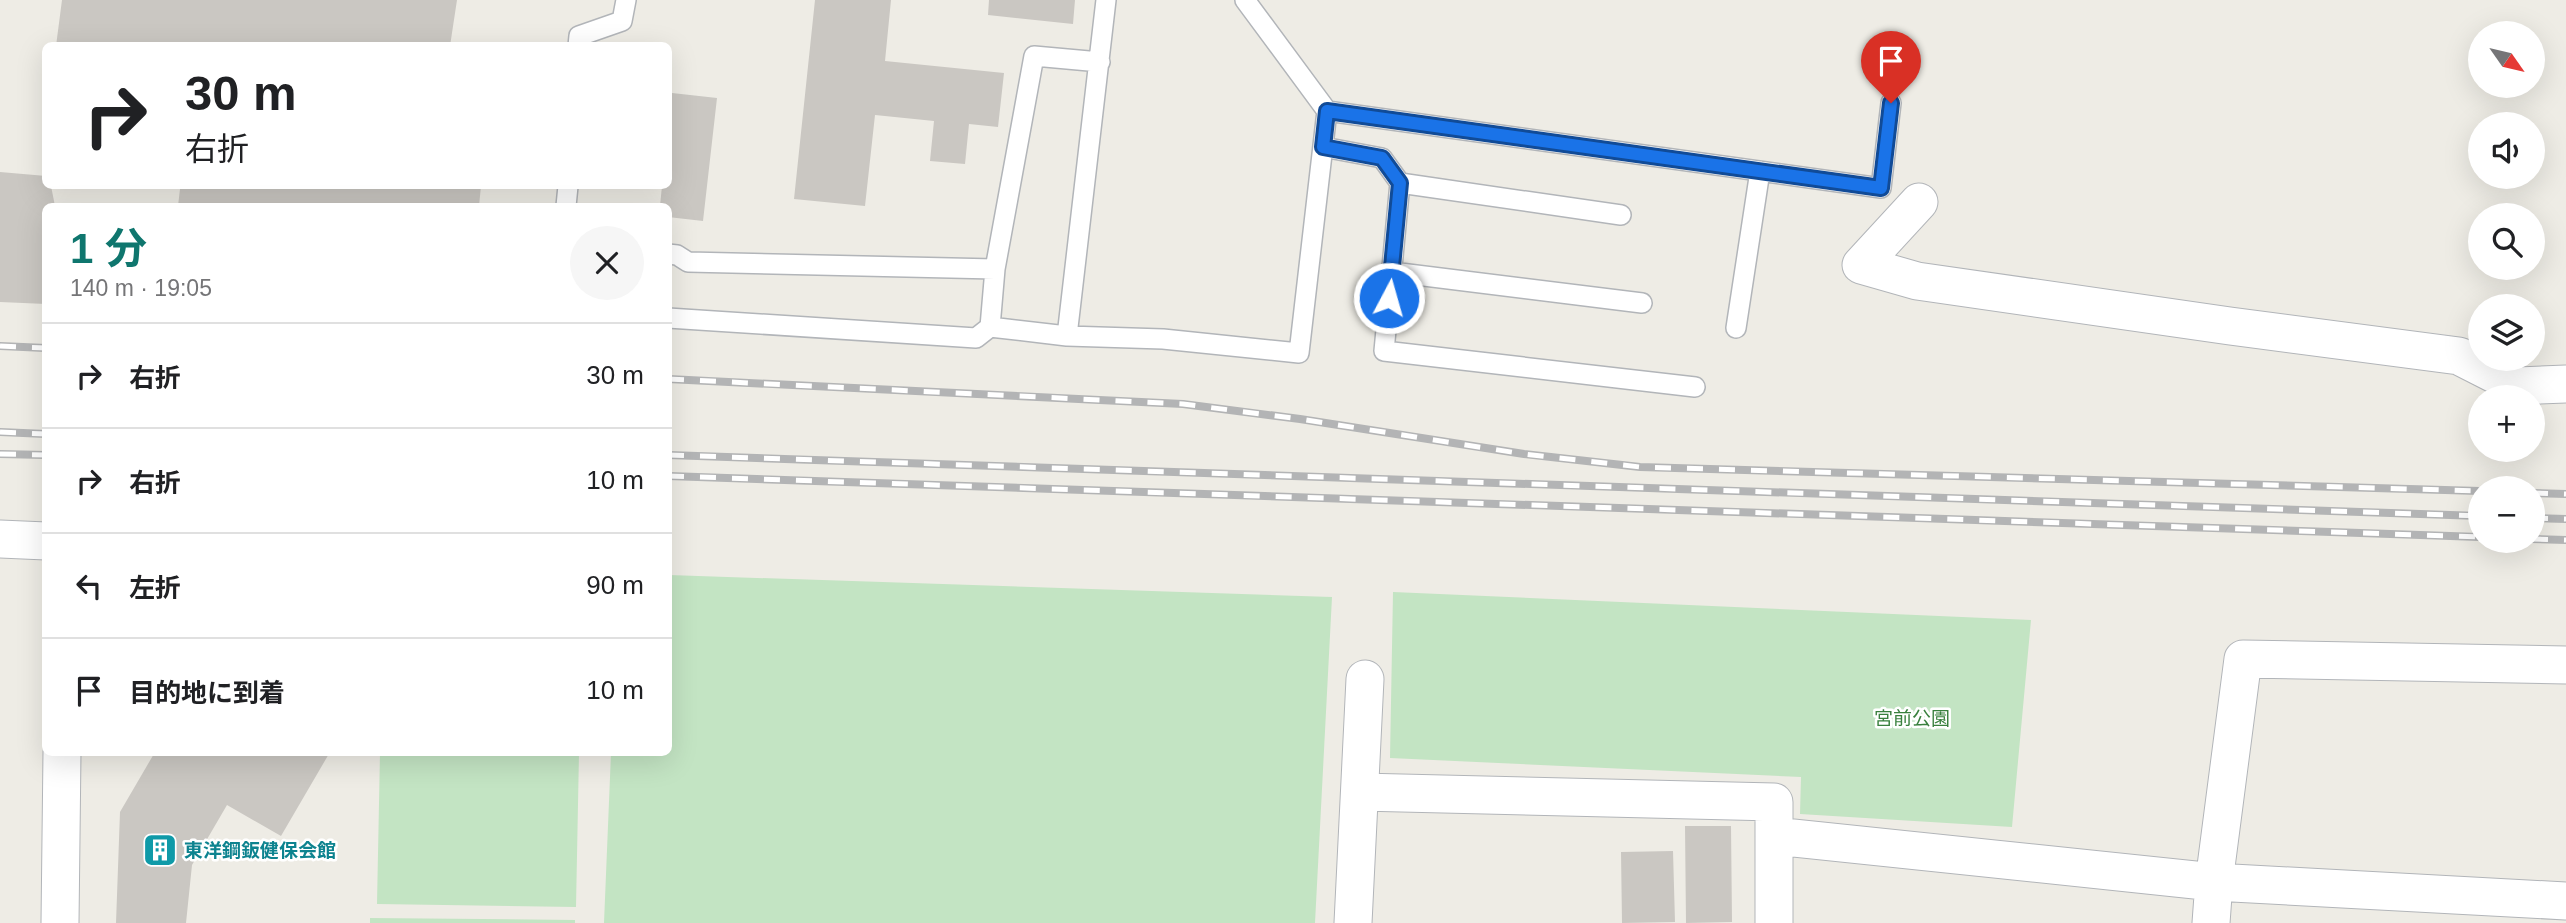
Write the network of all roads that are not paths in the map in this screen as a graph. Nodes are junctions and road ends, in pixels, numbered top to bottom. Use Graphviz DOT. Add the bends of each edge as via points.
graph roads {
  1 [pos="626,0"];
  2 [pos="1107,0"];
  3 [pos="1245,0"];
  4 [pos="579,42"];
  5 [pos="1100,62"];
  6 [pos="1891,103"];
  7 [pos="1327,111"];
  8 [pos="1323,147"];
  9 [pos="1760,171"];
  10 [pos="1400,183"];
  11 [pos="1919,202"];
  12 [pos="1621,215"];
  13 [pos="672,254"];
  14 [pos="995,269"];
  15 [pos="1392,272"];
  16 [pos="1642,303"];
  17 [pos="672,318"];
  18 [pos="990,327"];
  19 [pos="1736,328"];
  20 [pos="1067,336"];
  21 [pos="2566,384"];
  22 [pos="1695,387"];
  23 [pos="0,539"];
  24 [pos="42,541"];
  25 [pos="2566,665"];
  26 [pos="1365,679"];
  27 [pos="62,756"];
  28 [pos="1360,792"];
  29 [pos="1774,836"];
  30 [pos="2214,882"];
  31 [pos="2566,901"];
  32 [pos="60,923"];
  33 [pos="1353,923"];
  34 [pos="1774,923"];
  35 [pos="2211,923"];
  1 -- 4 [label="lane" via="622,21 579,37"];
  2 -- 5 [label="lane"];
  3 -- 7 [label="lane"];
  5 -- 14 [label="lane" via="1034,57"];
  5 -- 20 [label="lane"];
  6 -- 9 [label="lane" via="1881,188"];
  7 -- 8 [label="lane"];
  7 -- 9 [label="lane"];
  8 -- 10 [label="lane" via="1382,158"];
  8 -- 20 [label="lane" via="1299,353 1163,339"];
  9 -- 19 [label="lane"];
  10 -- 12 [label="lane"];
  10 -- 15 [label="lane"];
  11 -- 21 [label="street" via="1861,265 1917,281 2459,356 2518,386"];
  13 -- 14 [label="lane" via="688,262"];
  14 -- 18 [label="lane"];
  15 -- 16 [label="lane"];
  15 -- 22 [label="lane" via="1384,351"];
  17 -- 18 [label="lane" via="976,338"];
  18 -- 20 [label="lane"];
  23 -- 24 [label="street"];
  25 -- 30 [label="street" via="2243,659"];
  26 -- 28 [label="street"];
  27 -- 32 [label="street"];
  28 -- 29 [label="street" via="1774,802"];
  28 -- 33 [label="street"];
  29 -- 30 [label="street"];
  29 -- 34 [label="street"];
  30 -- 31 [label="street"];
  30 -- 35 [label="street"];
}
